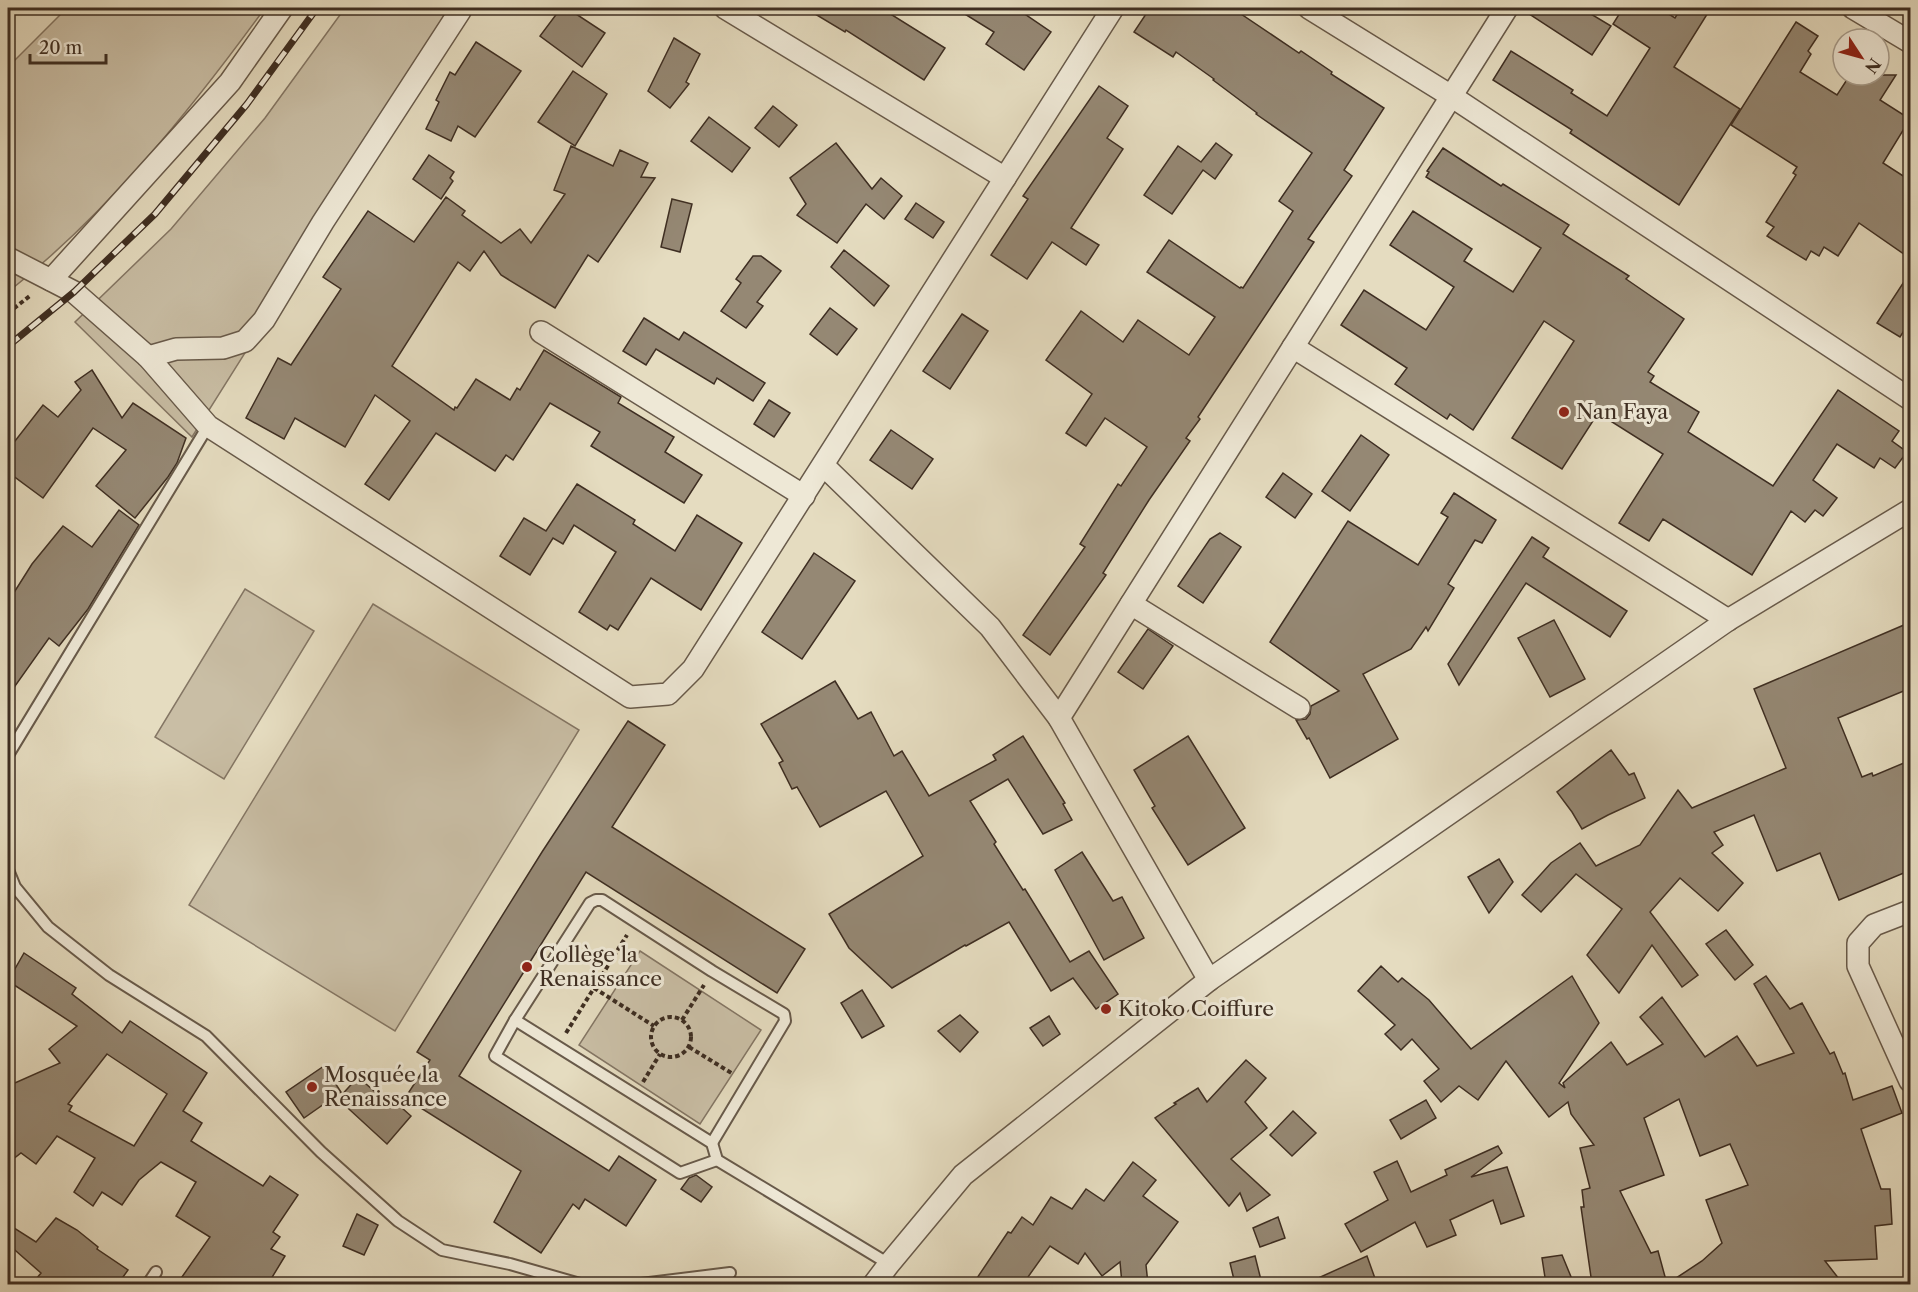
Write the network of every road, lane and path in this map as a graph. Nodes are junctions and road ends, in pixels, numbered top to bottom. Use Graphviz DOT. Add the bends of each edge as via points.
graph roads {
  1 [pos="282,8"];
  2 [pos="725,8"];
  3 [pos="1113,8"];
  4 [pos="1309,8"];
  5 [pos="1507,8"];
  6 [pos="1853,8"];
  7 [pos="460,11"];
  8 [pos="1911,42"];
  9 [pos="1451,96"];
  10 [pos="1005,178"];
  11 [pos="8,258"];
  12 [pos="51,280"];
  13 [pos="541,332"];
  14 [pos="1293,347"];
  15 [pos="148,357"];
  16 [pos="1911,399"];
  17 [pos="208,426"];
  18 [pos="824,466"];
  19 [pos="804,496"];
  20 [pos="1911,510"];
  21 [pos="1131,604"];
  22 [pos="1728,620"];
  23 [pos="1299,708"];
  24 [pos="1059,718"];
  25 [pos="8,755"];
  26 [pos="8,870"];
  27 [pos="1911,911"];
  28 [pos="635,922"];
  29 [pos="712,971"];
  30 [pos="1209,980"];
  31 [pos="594,988"];
  32 [pos="515,1020"];
  33 [pos="682,1020"];
  34 [pos="654,1026"];
  35 [pos="557,1047"];
  36 [pos="689,1047"];
  37 [pos="1911,1080"];
  38 [pos="749,1084"];
  39 [pos="712,1143"];
  40 [pos="717,1160"];
  41 [pos="889,1264"];
  42 [pos="156,1272"];
  43 [pos="730,1273"];
  44 [pos="148,1284"];
  45 [pos="580,1284"];
  46 [pos="641,1284"];
  47 [pos="874,1284"];
  1 -- 12 [label="street" via="230,82"];
  2 -- 10 [label="street"];
  3 -- 10 [label="street"];
  4 -- 9 [label="street"];
  5 -- 9 [label="street"];
  6 -- 8 [label="street"];
  7 -- 15 [label="street" via="258,327 245,341 223,348 176,349"];
  9 -- 14 [label="street"];
  9 -- 16 [label="street"];
  10 -- 18 [label="street"];
  11 -- 12 [label="street"];
  12 -- 15 [label="street" via="74,292"];
  13 -- 19 [label="street"];
  14 -- 21 [label="street"];
  14 -- 22 [label="street"];
  15 -- 17 [label="street"];
  17 -- 19 [label="street" via="630,697 668,694 693,669"];
  17 -- 25 [label="lane"];
  18 -- 19 [label="street"];
  18 -- 24 [label="street" via="990,627"];
  20 -- 22 [label="street"];
  21 -- 23 [label="street"];
  21 -- 24 [label="street"];
  22 -- 30 [label="street"];
  24 -- 30 [label="street"];
  26 -- 45 [label="lane" via="15,887 48,927 109,975 206,1036 321,1152 398,1221 442,1250"];
  27 -- 37 [label="street" via="1874,924 1858,942 1858,966"];
  28 -- 29 [label="lane"];
  28 -- 31 [label="path"];
  28 -- 32 [label="lane" via="602,900 590,903"];
  29 -- 33 [label="path"];
  29 -- 38 [label="lane" via="784,1014 785,1021"];
  30 -- 41 [label="street" via="963,1174"];
  31 -- 34 [label="path"];
  31 -- 35 [label="path"];
  32 -- 35 [label="lane"];
  32 -- 40 [label="lane" via="495,1053 496,1059 680,1173"];
  33 -- 34 [label="path" via="662,1019"];
  33 -- 36 [label="path" via="689,1027"];
  34 -- 36 [label="path" via="651,1041 660,1054 676,1057"];
  35 -- 39 [label="lane"];
  36 -- 38 [label="path"];
  38 -- 39 [label="lane"];
  39 -- 40 [label="lane"];
  40 -- 41 [label="lane"];
  41 -- 47 [label="street"];
  42 -- 44 [label="lane"];
  43 -- 46 [label="lane"];
}
